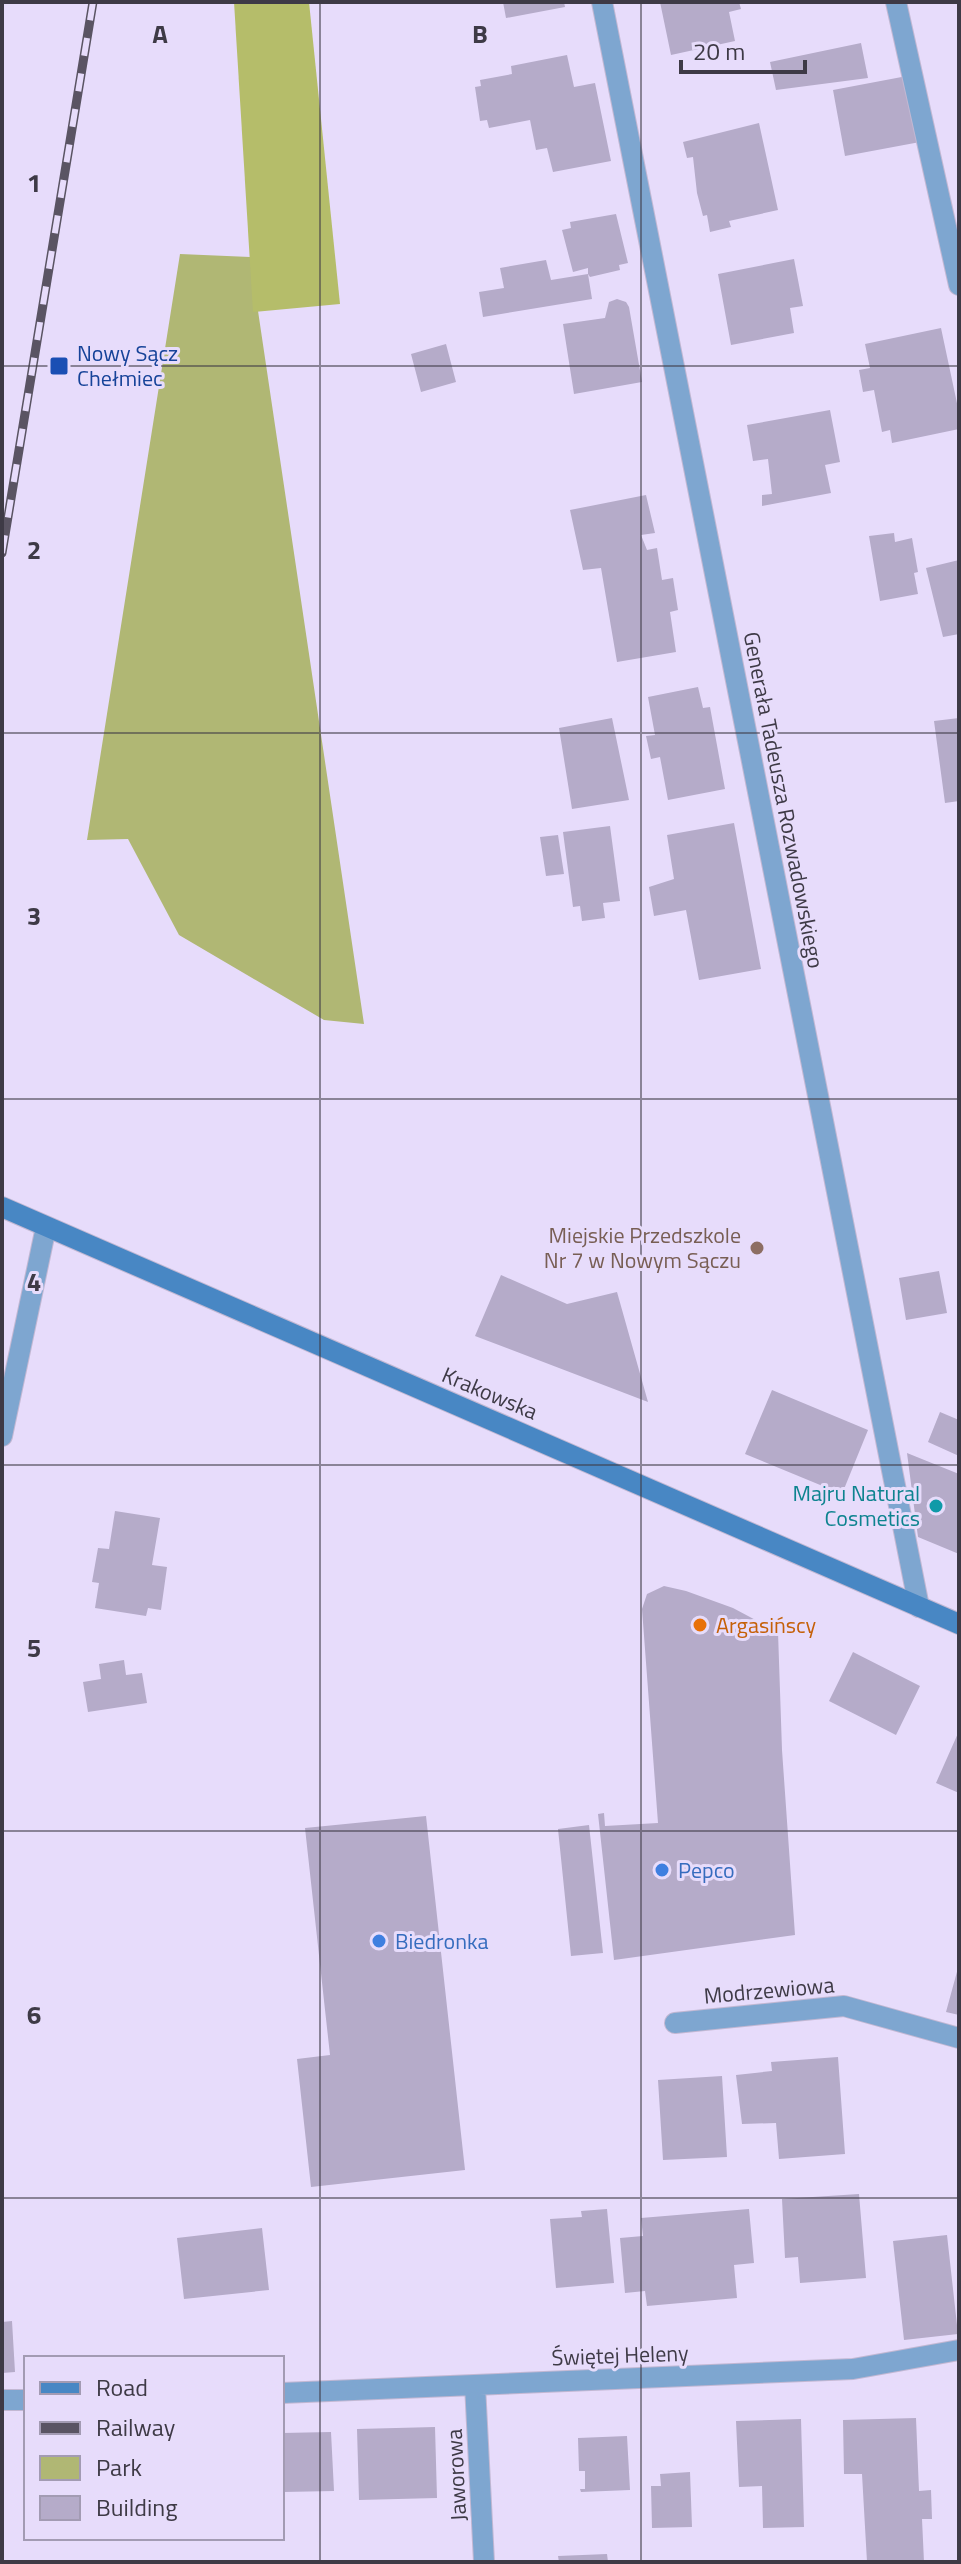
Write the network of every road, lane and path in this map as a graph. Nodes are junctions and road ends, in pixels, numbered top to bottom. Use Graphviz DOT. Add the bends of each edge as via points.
graph roads {
  1 [pos="602,2"];
  2 [pos="896,2"];
  3 [pos="959,285"];
  4 [pos="2,1207"];
  5 [pos="46,1227"];
  6 [pos="2,1436"];
  7 [pos="919,1607"];
  8 [pos="959,1624"];
  9 [pos="675,2023"];
  10 [pos="959,2038"];
  11 [pos="959,2350"];
  12 [pos="475,2385"];
  13 [pos="284,2393"];
  14 [pos="2,2400"];
  15 [pos="24,2400"];
  16 [pos="484,2562"];
  1 -- 7 [label="street, Generała Tadeusza Rozwadowskiego"];
  2 -- 3 [label="street"];
  4 -- 5 [label="main road, Krakowska"];
  5 -- 6 [label="street"];
  5 -- 7 [label="main road, Krakowska"];
  7 -- 8 [label="main road, Krakowska"];
  9 -- 10 [label="street, Modrzewiowa" via="844,2006"];
  11 -- 12 [label="street, Świętej Heleny" via="853,2369"];
  12 -- 13 [label="street, Świętej Heleny"];
  12 -- 16 [label="street, Jaworowa"];
  14 -- 15 [label="street"];
}
